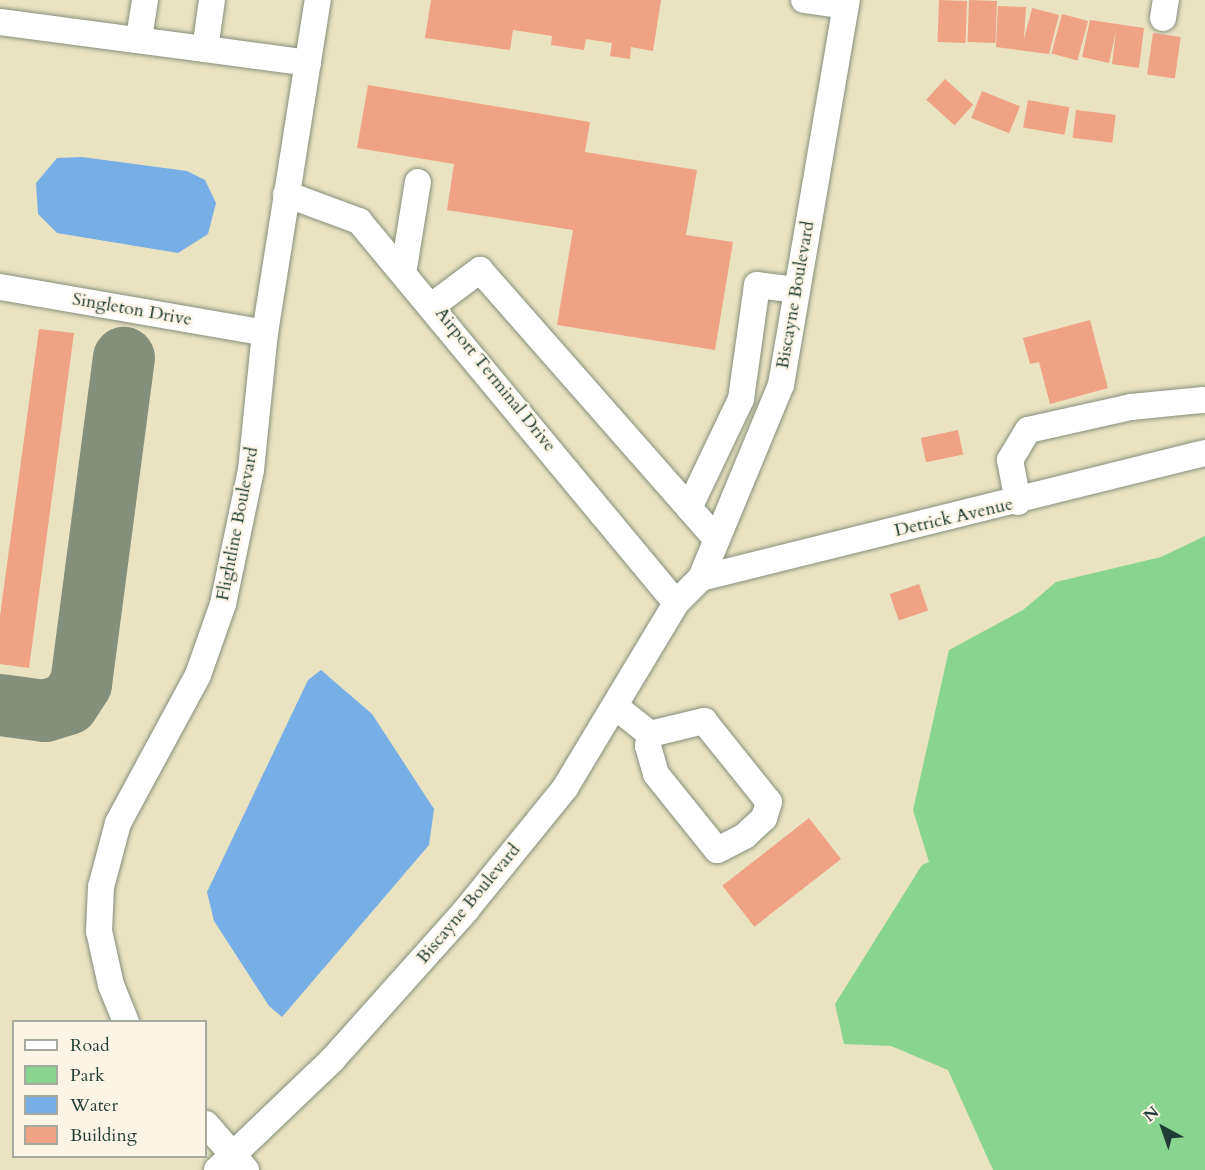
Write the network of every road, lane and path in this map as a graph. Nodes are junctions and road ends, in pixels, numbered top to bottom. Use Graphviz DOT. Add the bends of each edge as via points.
graph roads {
  1 [pos="145,0"];
  2 [pos="212,0"];
  3 [pos="318,0"];
  4 [pos="804,0"];
  5 [pos="846,3"];
  6 [pos="0,22"];
  7 [pos="139,38"];
  8 [pos="205,49"];
  9 [pos="308,63"];
  10 [pos="418,182"];
  11 [pos="286,194"];
  12 [pos="404,268"];
  13 [pos="0,287"];
  14 [pos="797,290"];
  15 [pos="433,304"];
  16 [pos="265,333"];
  17 [pos="1204,399"];
  18 [pos="1205,453"];
  19 [pos="1018,502"];
  20 [pos="689,508"];
  21 [pos="716,539"];
  22 [pos="701,578"];
  23 [pos="676,603"];
  24 [pos="616,707"];
  25 [pos="650,734"];
  26 [pos="125,1020"];
  27 [pos="207,1126"];
  28 [pos="232,1165"];
  1 -- 7 [label="street"];
  2 -- 8 [label="street"];
  3 -- 9 [label="street, Flightline Boulevard"];
  4 -- 5 [label="street"];
  5 -- 14 [label="street, Biscayne Boulevard"];
  6 -- 7 [label="street"];
  7 -- 8 [label="street"];
  8 -- 9 [label="street"];
  9 -- 11 [label="street, Flightline Boulevard"];
  10 -- 12 [label="street"];
  11 -- 12 [label="street, Airport Terminal Drive" via="359,221"];
  11 -- 16 [label="street, Flightline Boulevard"];
  12 -- 15 [label="street, Airport Terminal Drive"];
  13 -- 16 [label="street, Singleton Drive"];
  14 -- 20 [label="street" via="757,285 741,399"];
  14 -- 21 [label="street, Biscayne Boulevard" via="781,385"];
  15 -- 20 [label="street" via="480,270"];
  15 -- 23 [label="street, Airport Terminal Drive"];
  16 -- 26 [label="street, Flightline Boulevard" via="250,470 223,604 198,675 118,823 102,887 99,931 111,985"];
  17 -- 19 [label="street" via="1131,407 1028,430 1010,460"];
  18 -- 19 [label="street, Detrick Avenue"];
  19 -- 22 [label="street, Detrick Avenue"];
  20 -- 21 [label="street"];
  21 -- 22 [label="street, Biscayne Boulevard"];
  22 -- 23 [label="street, Biscayne Boulevard"];
  23 -- 24 [label="street, Biscayne Boulevard"];
  24 -- 25 [label="street"];
  24 -- 28 [label="street, Biscayne Boulevard" via="565,788 466,910"];
  25 -- 25 [label="street" via="656,774 717,850 728,848 764,818 770,802 704,721"];
  27 -- 28 [label="street"];
}
